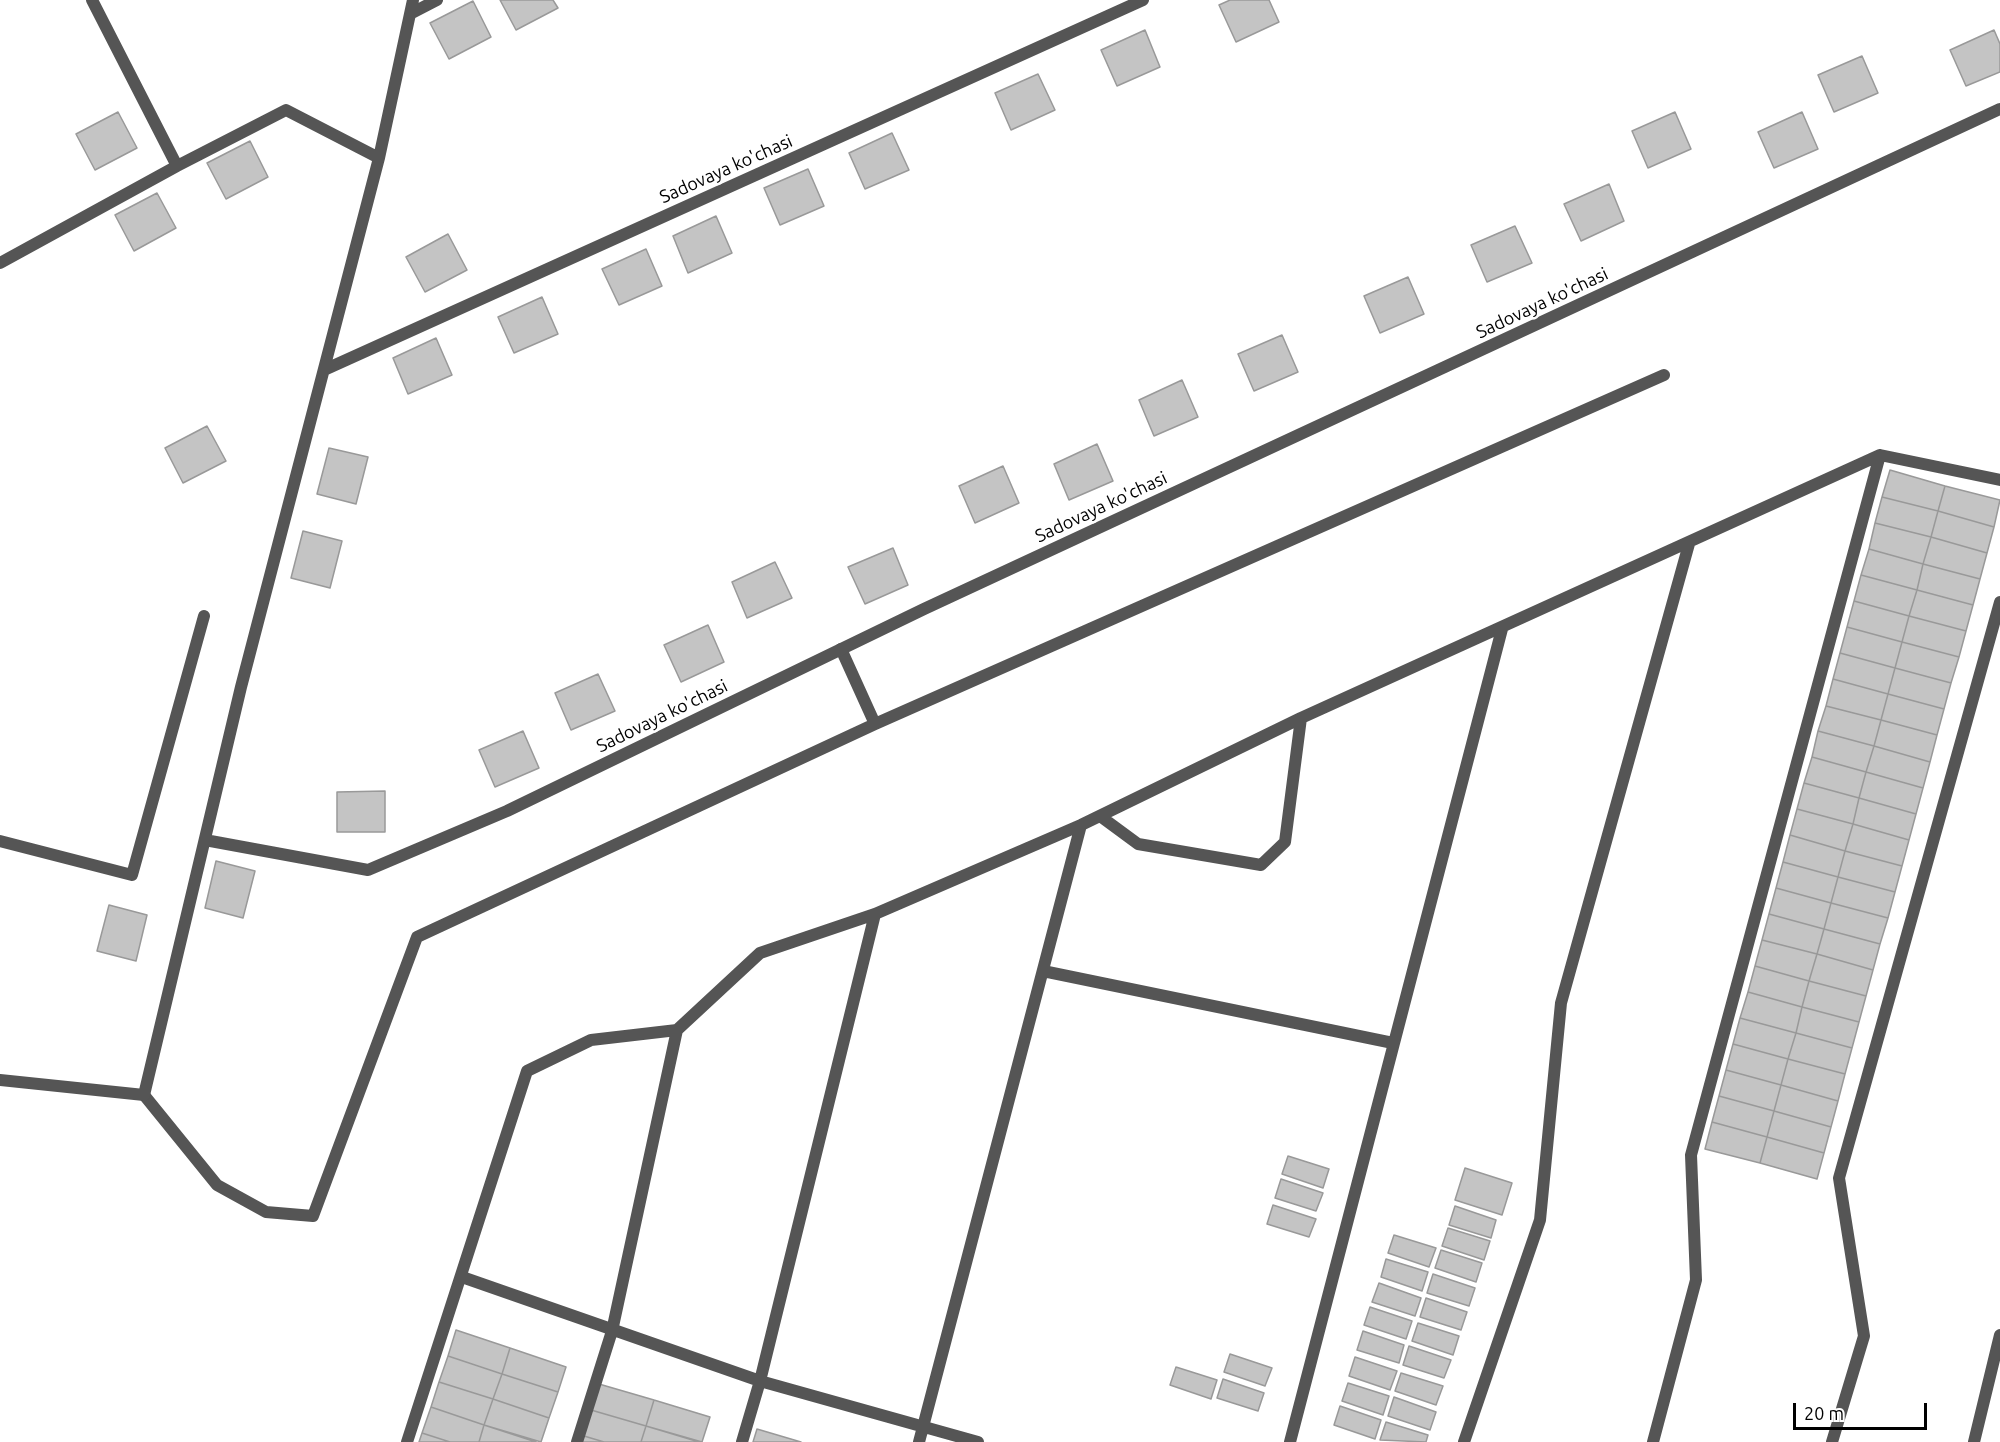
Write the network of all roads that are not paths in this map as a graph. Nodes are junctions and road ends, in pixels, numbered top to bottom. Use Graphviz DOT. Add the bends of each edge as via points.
graph roads {
  1 [pos="92,0"];
  2 [pos="413,0"];
  3 [pos="437,0"];
  4 [pos="1143,0"];
  5 [pos="410,14"];
  6 [pos="2000,109"];
  7 [pos="379,158"];
  8 [pos="177,166"];
  9 [pos="0,263"];
  10 [pos="324,370"];
  11 [pos="1664,375"];
  12 [pos="1880,455"];
  13 [pos="2000,480"];
  14 [pos="1689,544"];
  15 [pos="2000,603"];
  16 [pos="204,616"];
  17 [pos="1502,629"];
  18 [pos="841,649"];
  19 [pos="1301,718"];
  20 [pos="874,724"];
  21 [pos="1100,816"];
  22 [pos="1081,825"];
  23 [pos="205,840"];
  24 [pos="0,841"];
  25 [pos="875,914"];
  26 [pos="1043,970"];
  27 [pos="677,1030"];
  28 [pos="1393,1044"];
  29 [pos="0,1080"];
  30 [pos="144,1095"];
  31 [pos="462,1277"];
  32 [pos="612,1331"];
  33 [pos="2000,1335"];
  34 [pos="760,1381"];
  35 [pos="924,1426"];
  36 [pos="407,1442"];
  37 [pos="577,1442"];
  38 [pos="742,1442"];
  39 [pos="919,1442"];
  40 [pos="978,1442"];
  41 [pos="1290,1442"];
  42 [pos="1464,1442"];
  43 [pos="1653,1442"];
  44 [pos="1832,1442"];
  45 [pos="1974,1442"];
  1 -- 8 [label="street"];
  2 -- 5 [label="street"];
  3 -- 5 [label="street"];
  4 -- 10 [label="street, Sadovaya ko'chasi"];
  5 -- 7 [label="street"];
  6 -- 18 [label="street, Sadovaya ko'chasi"];
  7 -- 8 [label="street" via="286,110"];
  7 -- 10 [label="street"];
  8 -- 9 [label="street"];
  10 -- 23 [label="street"];
  11 -- 20 [label="street"];
  12 -- 13 [label="street"];
  12 -- 14 [label="street"];
  12 -- 43 [label="street" via="1691,1155 1696,1280"];
  14 -- 17 [label="street"];
  14 -- 42 [label="street" via="1562,1003 1540,1220"];
  15 -- 44 [label="street" via="1839,1178 1864,1336"];
  16 -- 24 [label="street" via="132,875"];
  17 -- 19 [label="street"];
  17 -- 28 [label="street"];
  18 -- 20 [label="street"];
  18 -- 23 [label="street, Sadovaya ko'chasi" via="507,811 368,870"];
  19 -- 21 [label="street"];
  19 -- 21 [label="street" via="1285,842 1261,865 1138,844"];
  20 -- 30 [label="street" via="417,938 313,1216 266,1212 217,1185"];
  21 -- 22 [label="street"];
  22 -- 25 [label="street"];
  22 -- 26 [label="street"];
  23 -- 30 [label="street"];
  25 -- 27 [label="street" via="760,953"];
  25 -- 34 [label="street"];
  26 -- 28 [label="street"];
  26 -- 35 [label="street"];
  27 -- 31 [label="street" via="591,1040 526,1071"];
  27 -- 32 [label="street"];
  28 -- 41 [label="street"];
  29 -- 30 [label="street"];
  31 -- 32 [label="street"];
  31 -- 36 [label="street"];
  32 -- 34 [label="street"];
  32 -- 37 [label="street"];
  33 -- 45 [label="street"];
  34 -- 35 [label="street"];
  34 -- 38 [label="street"];
  35 -- 39 [label="street"];
  35 -- 40 [label="street"];
}
